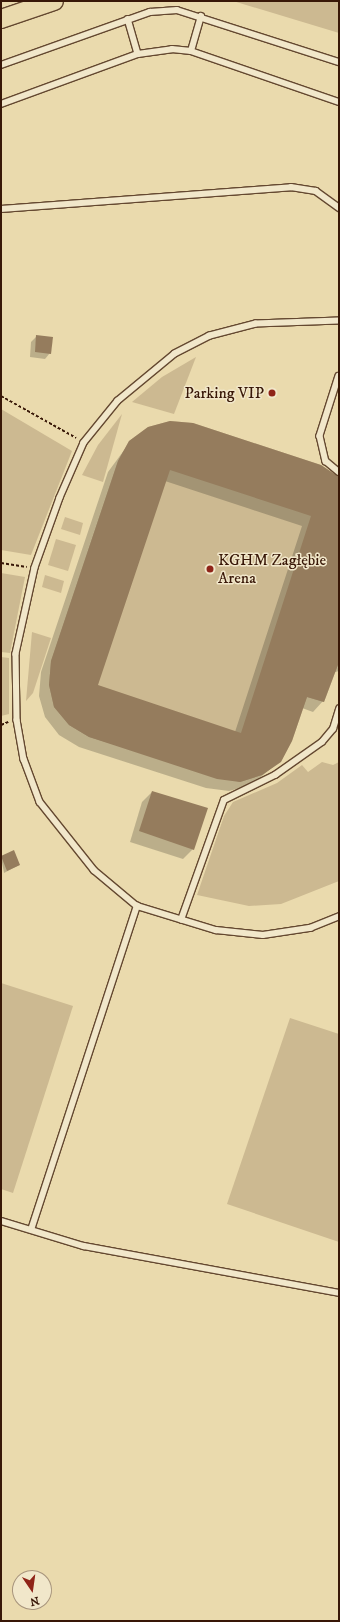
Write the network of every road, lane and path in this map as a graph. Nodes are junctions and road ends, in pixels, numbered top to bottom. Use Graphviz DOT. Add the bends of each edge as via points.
graph roads {
  1 [pos="33,1"];
  2 [pos="54,1"];
  3 [pos="8,16"];
  4 [pos="201,16"];
  5 [pos="128,19"];
  6 [pos="191,51"];
  7 [pos="138,54"];
  8 [pos="339,62"];
  9 [pos="1,65"];
  10 [pos="339,102"];
  11 [pos="1,104"];
  12 [pos="339,208"];
  13 [pos="1,209"];
  14 [pos="339,321"];
  15 [pos="339,376"];
  16 [pos="1,396"];
  17 [pos="84,443"];
  18 [pos="339,472"];
  19 [pos="1,563"];
  20 [pos="35,568"];
  21 [pos="339,709"];
  22 [pos="137,906"];
  23 [pos="339,916"];
  24 [pos="181,920"];
  25 [pos="1,1221"];
  26 [pos="31,1230"];
  27 [pos="339,1293"];
  1 -- 3 [label="main road"];
  2 -- 3 [label="main road"];
  4 -- 5 [label="lane" via="177,10 150,12"];
  4 -- 6 [label="lane"];
  4 -- 8 [label="lane"];
  5 -- 7 [label="lane"];
  5 -- 9 [label="lane"];
  6 -- 7 [label="lane" via="157,50"];
  6 -- 10 [label="lane"];
  7 -- 11 [label="lane"];
  12 -- 13 [label="lane" via="316,191 291,187"];
  14 -- 17 [label="lane" via="256,324 210,336 175,354 145,376 118,401"];
  15 -- 18 [label="lane" via="320,436 326,461"];
  16 -- 17 [label="path"];
  17 -- 20 [label="lane"];
  19 -- 20 [label="path"];
  20 -- 22 [label="lane" via="16,654 17,720 24,759 40,802 69,844 94,870"];
  21 -- 24 [label="lane" via="333,729 322,742 275,775 224,800"];
  22 -- 24 [label="lane"];
  22 -- 26 [label="lane"];
  23 -- 24 [label="lane" via="310,928 263,935 216,930"];
  25 -- 26 [label="lane"];
  26 -- 27 [label="lane" via="84,1246"];
}
